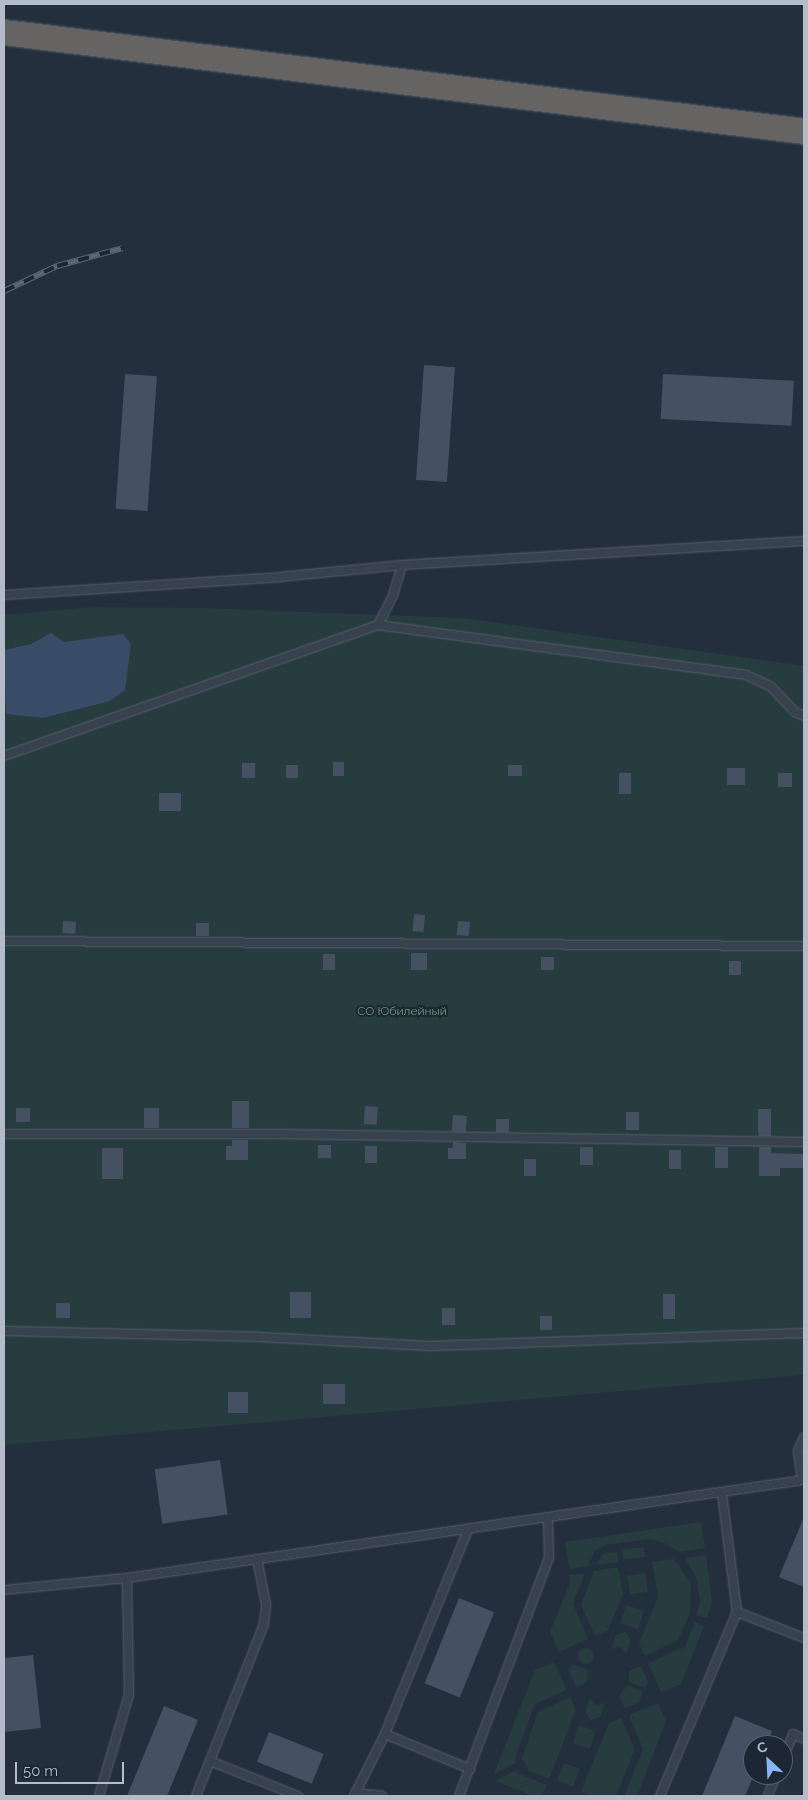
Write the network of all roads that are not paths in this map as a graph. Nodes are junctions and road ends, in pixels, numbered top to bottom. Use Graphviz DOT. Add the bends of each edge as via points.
graph roads {
  1 [pos="4,32"];
  2 [pos="804,131"];
  3 [pos="804,541"];
  4 [pos="402,565"];
  5 [pos="4,595"];
  6 [pos="378,625"];
  7 [pos="804,716"];
  8 [pos="4,756"];
  9 [pos="4,941"];
  10 [pos="804,946"];
  11 [pos="4,1134"];
  12 [pos="804,1142"];
  13 [pos="4,1331"];
  14 [pos="804,1333"];
  15 [pos="804,1437"];
  16 [pos="803,1480"];
  17 [pos="722,1494"];
  18 [pos="548,1518"];
  19 [pos="468,1530"];
  20 [pos="257,1559"];
  21 [pos="127,1578"];
  22 [pos="4,1590"];
  23 [pos="737,1612"];
  24 [pos="804,1638"];
  25 [pos="385,1734"];
  26 [pos="792,1735"];
  27 [pos="804,1739"];
  28 [pos="210,1761"];
  29 [pos="470,1769"];
  30 [pos="354,1795"];
  31 [pos="99,1796"];
  32 [pos="196,1796"];
  33 [pos="298,1796"];
  34 [pos="382,1796"];
  35 [pos="459,1796"];
  36 [pos="660,1796"];
  1 -- 2 [label="highway"];
  3 -- 4 [label="lane"];
  4 -- 5 [label="lane"];
  4 -- 6 [label="lane" via="393,595"];
  6 -- 7 [label="lane" via="746,675 770,686 795,712"];
  6 -- 8 [label="lane"];
  9 -- 10 [label="lane"];
  11 -- 12 [label="lane" via="275,1134"];
  13 -- 14 [label="lane" via="259,1337 430,1346"];
  15 -- 16 [label="lane" via="798,1451"];
  16 -- 17 [label="lane"];
  17 -- 18 [label="lane"];
  17 -- 23 [label="lane"];
  18 -- 19 [label="lane"];
  18 -- 29 [label="lane" via="549,1558"];
  19 -- 20 [label="lane"];
  19 -- 25 [label="lane"];
  20 -- 21 [label="lane"];
  20 -- 28 [label="lane" via="266,1604 264,1624"];
  21 -- 22 [label="lane"];
  21 -- 31 [label="lane" via="129,1695"];
  23 -- 24 [label="lane"];
  23 -- 36 [label="lane"];
  25 -- 29 [label="lane"];
  25 -- 30 [label="lane"];
  26 -- 27 [label="lane"];
  28 -- 32 [label="lane"];
  28 -- 33 [label="lane"];
  29 -- 35 [label="lane"];
  30 -- 34 [label="lane"];
}
